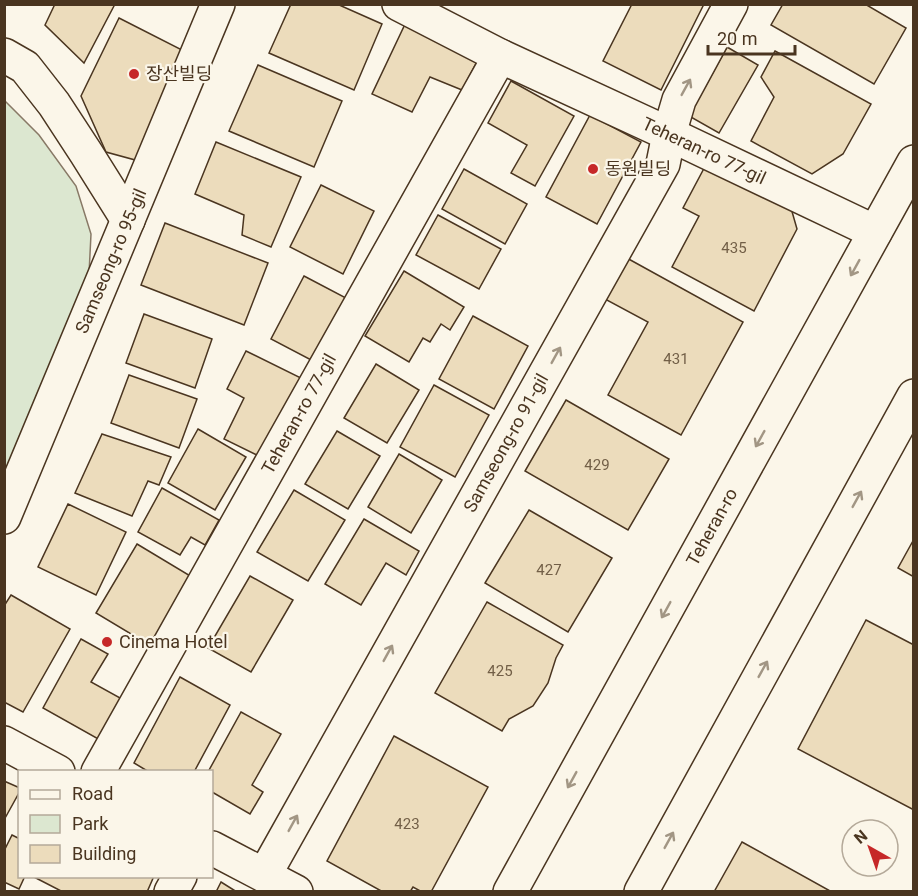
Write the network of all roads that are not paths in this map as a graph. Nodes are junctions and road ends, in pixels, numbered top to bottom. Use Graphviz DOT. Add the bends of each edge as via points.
graph roads {
  1 [pos="218,4"];
  2 [pos="399,4"];
  3 [pos="731,4"];
  4 [pos="4,55"];
  5 [pos="500,56"];
  6 [pos="669,134"];
  7 [pos="914,162"];
  8 [pos="128,220"];
  9 [pos="875,232"];
  10 [pos="914,396"];
  11 [pos="4,517"];
  12 [pos="4,743"];
  13 [pos="56,770"];
  14 [pos="99,770"];
  15 [pos="213,848"];
  16 [pos="265,874"];
  17 [pos="179,878"];
  18 [pos="171,891"];
  19 [pos="296,891"];
  20 [pos="510,891"];
  21 [pos="640,891"];
  1 -- 8 [label="street, Samseong-ro 95-gil"];
  2 -- 5 [label="street, Teheran-ro 77-gil"];
  6 -- 3 [label="street, Samseong-ro 91-gil, one-way" via="679,100"];
  4 -- 8 [label="street" via="25,67 54,104"];
  5 -- 6 [label="street, Teheran-ro 77-gil"];
  5 -- 14 [label="street, Teheran-ro 77-gil"];
  6 -- 9 [label="street, Teheran-ro 77-gil"];
  16 -- 6 [label="street, Samseong-ro 91-gil, one-way" via="663,164"];
  7 -- 9 [label="street, Teheran-ro"];
  8 -- 11 [label="street, Samseong-ro 95-gil"];
  9 -- 20 [label="street, Teheran-ro, one-way"];
  21 -- 10 [label="street, one-way"];
  12 -- 13 [label="street"];
  15 -- 16 [label="street"];
  16 -- 19 [label="street"];
  17 -- 18 [label="street"];
}
